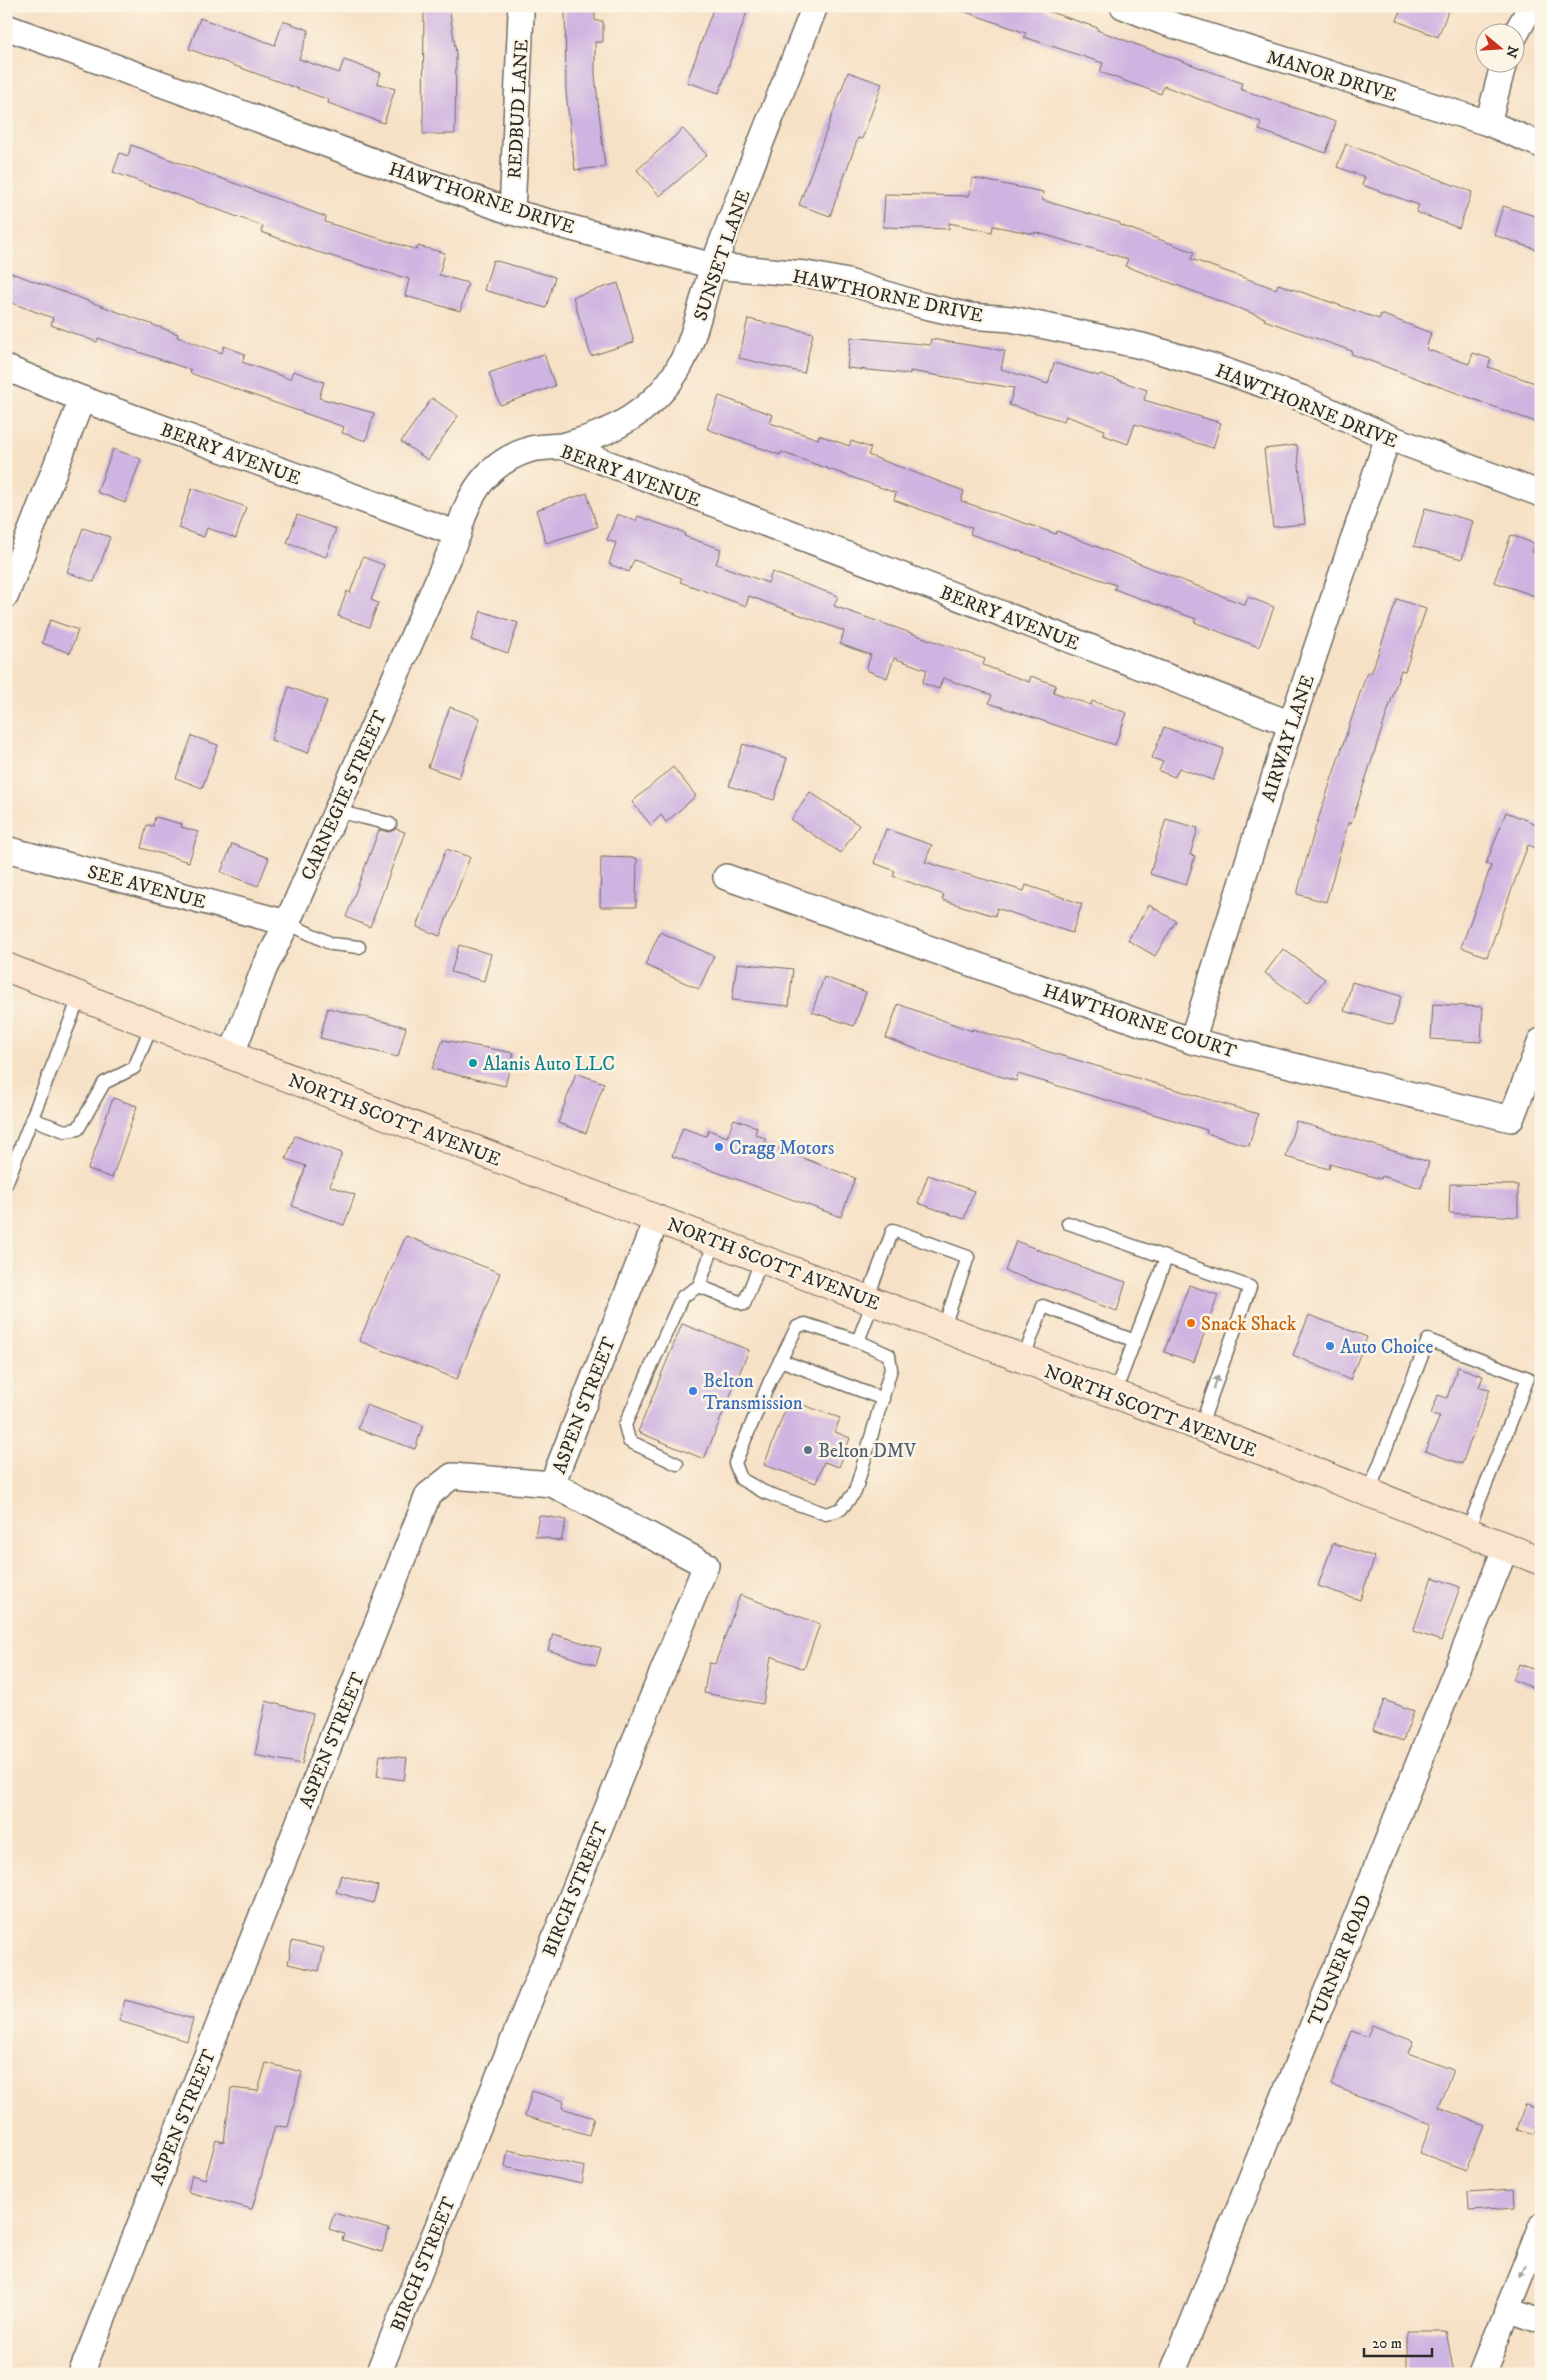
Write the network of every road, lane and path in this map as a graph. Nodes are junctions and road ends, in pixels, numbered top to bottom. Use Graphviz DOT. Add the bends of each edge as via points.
graph roads {
  1 [pos="520,6"];
  2 [pos="815,6"];
  3 [pos="1123,6"];
  4 [pos="1532,6"];
  5 [pos="1166,14"];
  6 [pos="1523,22"];
  7 [pos="6,27"];
  8 [pos="1501,72"];
  9 [pos="1488,123"];
  10 [pos="1541,145"];
  11 [pos="512,212"];
  12 [pos="713,266"];
  13 [pos="6,368"];
  14 [pos="82,399"];
  15 [pos="1388,437"];
  16 [pos="562,446"];
  17 [pos="1541,494"];
  18 [pos="458,534"];
  19 [pos="6,595"];
  20 [pos="1291,724"];
  21 [pos="336,811"];
  22 [pos="390,824"];
  23 [pos="6,848"];
  24 [pos="726,877"];
  25 [pos="287,923"];
  26 [pos="359,947"];
  27 [pos="6,967"];
  28 [pos="80,996"];
  29 [pos="152,1025"];
  30 [pos="1192,1041"];
  31 [pos="1541,1041"];
  32 [pos="231,1056"];
  33 [pos="32,1119"];
  34 [pos="6,1184"];
  35 [pos="657,1218"];
  36 [pos="1068,1223"];
  37 [pos="715,1241"];
  38 [pos="1166,1258"];
  39 [pos="762,1259"];
  40 [pos="699,1286"];
  41 [pos="870,1301"];
  42 [pos="943,1329"];
  43 [pos="1135,1340"];
  44 [pos="858,1341"];
  45 [pos="780,1360"];
  46 [pos="1023,1360"];
  47 [pos="1114,1395"];
  48 [pos="882,1398"];
  49 [pos="1200,1428"];
  50 [pos="677,1464"];
  51 [pos="552,1484"];
  52 [pos="1368,1494"];
  53 [pos="1467,1532"];
  54 [pos="1506,1547"];
  55 [pos="1541,1561"];
  56 [pos="1541,2226"];
  57 [pos="1507,2310"];
  58 [pos="1541,2322"];
  59 [pos="81,2374"];
  60 [pos="378,2374"];
  61 [pos="1172,2374"];
  62 [pos="1482,2374"];
  1 -- 11 [label="street, REDBUD LANE"];
  2 -- 12 [label="street, SUNSET LANE"];
  3 -- 5 [label="street, MANOR DRIVE"];
  4 -- 6 [label="street"];
  5 -- 9 [label="street, MANOR DRIVE"];
  7 -- 11 [label="street, HAWTHORNE DRIVE"];
  8 -- 9 [label="street"];
  9 -- 10 [label="street, MANOR DRIVE"];
  11 -- 12 [label="street, HAWTHORNE DRIVE"];
  12 -- 15 [label="street, HAWTHORNE DRIVE" via="806,274 848,282 969,316 1011,319 1142,346 1301,398"];
  12 -- 16 [label="street, SUNSET LANE" via="693,340 664,389 643,410 617,428"];
  13 -- 14 [label="street, BERRY AVENUE"];
  14 -- 18 [label="street, BERRY AVENUE"];
  14 -- 19 [label="street"];
  15 -- 17 [label="street, HAWTHORNE DRIVE"];
  15 -- 20 [label="street, AIRWAY LANE"];
  16 -- 18 [label="street, BERRY AVENUE" via="532,449 509,458 491,471 463,510"];
  16 -- 20 [label="street, BERRY AVENUE"];
  18 -- 21 [label="street, CARNEGIE STREET"];
  20 -- 30 [label="street, AIRWAY LANE"];
  21 -- 22 [label="lane"];
  21 -- 25 [label="street, CARNEGIE STREET"];
  23 -- 25 [label="street, SEE AVENUE"];
  24 -- 30 [label="street, HAWTHORNE COURT"];
  25 -- 26 [label="lane" via="332,944"];
  25 -- 32 [label="street, CARNEGIE STREET" via="264,969"];
  27 -- 28 [label="main road, NORTH SCOTT AVENUE"];
  28 -- 29 [label="main road, NORTH SCOTT AVENUE"];
  28 -- 33 [label="lane"];
  29 -- 32 [label="main road, NORTH SCOTT AVENUE"];
  29 -- 33 [label="lane" via="134,1068 104,1083 78,1129 65,1130"];
  30 -- 31 [label="street, HAWTHORNE COURT" via="1511,1119"];
  32 -- 35 [label="main road, NORTH SCOTT AVENUE"];
  33 -- 34 [label="lane"];
  35 -- 37 [label="main road, NORTH SCOTT AVENUE"];
  35 -- 51 [label="street, ASPEN STREET"];
  36 -- 38 [label="lane"];
  37 -- 39 [label="main road, NORTH SCOTT AVENUE"];
  37 -- 40 [label="lane"];
  38 -- 43 [label="lane"];
  49 -- 38 [label="lane, one-way" via="1250,1288"];
  39 -- 40 [label="lane" via="744,1304"];
  39 -- 41 [label="main road, NORTH SCOTT AVENUE"];
  40 -- 50 [label="lane" via="682,1297 625,1425 629,1441"];
  41 -- 42 [label="main road, NORTH SCOTT AVENUE"];
  41 -- 42 [label="lane" via="893,1230 968,1257"];
  41 -- 44 [label="lane"];
  42 -- 46 [label="main road, NORTH SCOTT AVENUE"];
  43 -- 46 [label="lane" via="1043,1306"];
  43 -- 47 [label="lane"];
  44 -- 45 [label="lane" via="805,1324 797,1327"];
  44 -- 48 [label="lane" via="889,1355 891,1369"];
  45 -- 48 [label="lane"];
  45 -- 48 [label="lane" via="735,1463 741,1479 764,1492 826,1514 842,1509 855,1492"];
  46 -- 47 [label="main road, NORTH SCOTT AVENUE"];
  47 -- 49 [label="main road, NORTH SCOTT AVENUE"];
  49 -- 52 [label="main road, NORTH SCOTT AVENUE"];
  51 -- 59 [label="street, ASPEN STREET" via="452,1476 428,1495"];
  51 -- 60 [label="street, BIRCH STREET" via="706,1565"];
  52 -- 53 [label="main road, NORTH SCOTT AVENUE"];
  52 -- 53 [label="lane" via="1428,1340 1528,1378"];
  53 -- 54 [label="main road, NORTH SCOTT AVENUE"];
  54 -- 55 [label="main road, NORTH SCOTT AVENUE"];
  54 -- 61 [label="street, TURNER ROAD"];
  56 -- 57 [label="street, one-way"];
  57 -- 58 [label="street"];
  57 -- 62 [label="street"];
}
